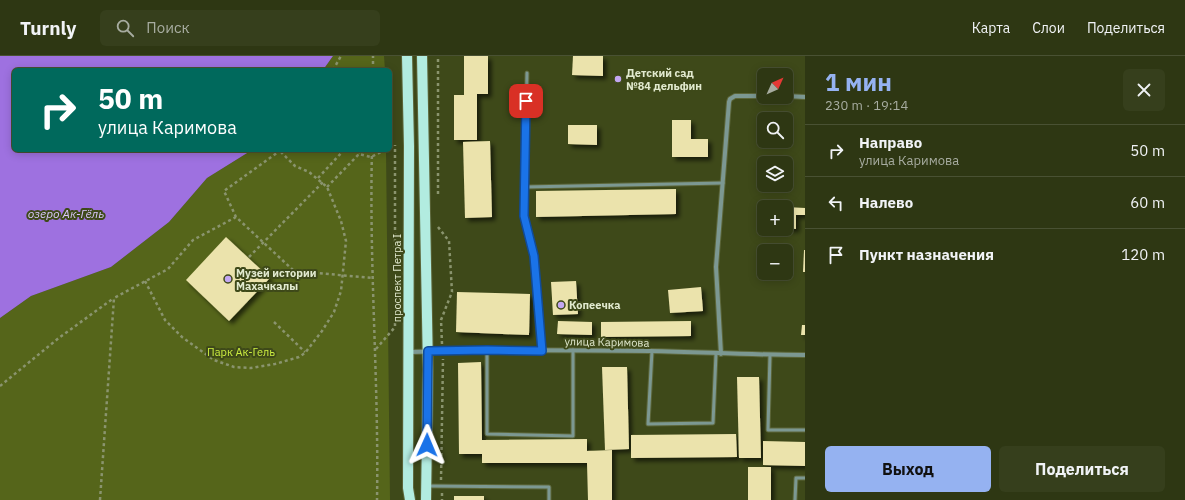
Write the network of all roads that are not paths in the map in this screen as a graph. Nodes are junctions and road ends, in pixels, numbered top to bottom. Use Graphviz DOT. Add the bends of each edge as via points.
graph roads {
  1 [pos="408,56"];
  2 [pos="422,56"];
  3 [pos="527,73"];
  4 [pos="757,96"];
  5 [pos="793,96"];
  6 [pos="805,96"];
  7 [pos="723,183"];
  8 [pos="525,187"];
  9 [pos="487,350"];
  10 [pos="573,350"];
  11 [pos="428,351"];
  12 [pos="542,351"];
  13 [pos="652,351"];
  14 [pos="409,352"];
  15 [pos="718,354"];
  16 [pos="770,355"];
  17 [pos="805,355"];
  18 [pos="805,430"];
  19 [pos="805,478"];
  20 [pos="426,486"];
  21 [pos="410,500"];
  22 [pos="426,500"];
  23 [pos="549,500"];
  24 [pos="795,500"];
  1 -- 14 [label="main road, проспект Петра I"];
  2 -- 11 [label="main road"];
  3 -- 8 [label="lane"];
  4 -- 7 [label="street" via="735,96 730,99"];
  5 -- 6 [label="street"];
  7 -- 8 [label="lane"];
  7 -- 15 [label="street" via="716,267"];
  8 -- 12 [label="lane" via="524,216 534,256"];
  9 -- 10 [label="lane" via="487,434 573,436"];
  9 -- 11 [label="street, улица Каримова"];
  9 -- 12 [label="street, улица Каримова"];
  10 -- 12 [label="street, улица Каримова"];
  10 -- 13 [label="street, улица Каримова"];
  11 -- 14 [label="street, улица Каримова"];
  11 -- 20 [label="main road"];
  13 -- 15 [label="street, улица Каримова"];
  13 -- 15 [label="lane" via="648,424 713,423"];
  14 -- 21 [label="main road, проспект Петра I"];
  15 -- 16 [label="street, улица Каримова"];
  16 -- 17 [label="street, улица Каримова"];
  16 -- 18 [label="lane" via="768,430"];
  19 -- 24 [label="lane" via="796,478"];
  20 -- 22 [label="main road"];
  20 -- 23 [label="lane" via="549,487"];
}
